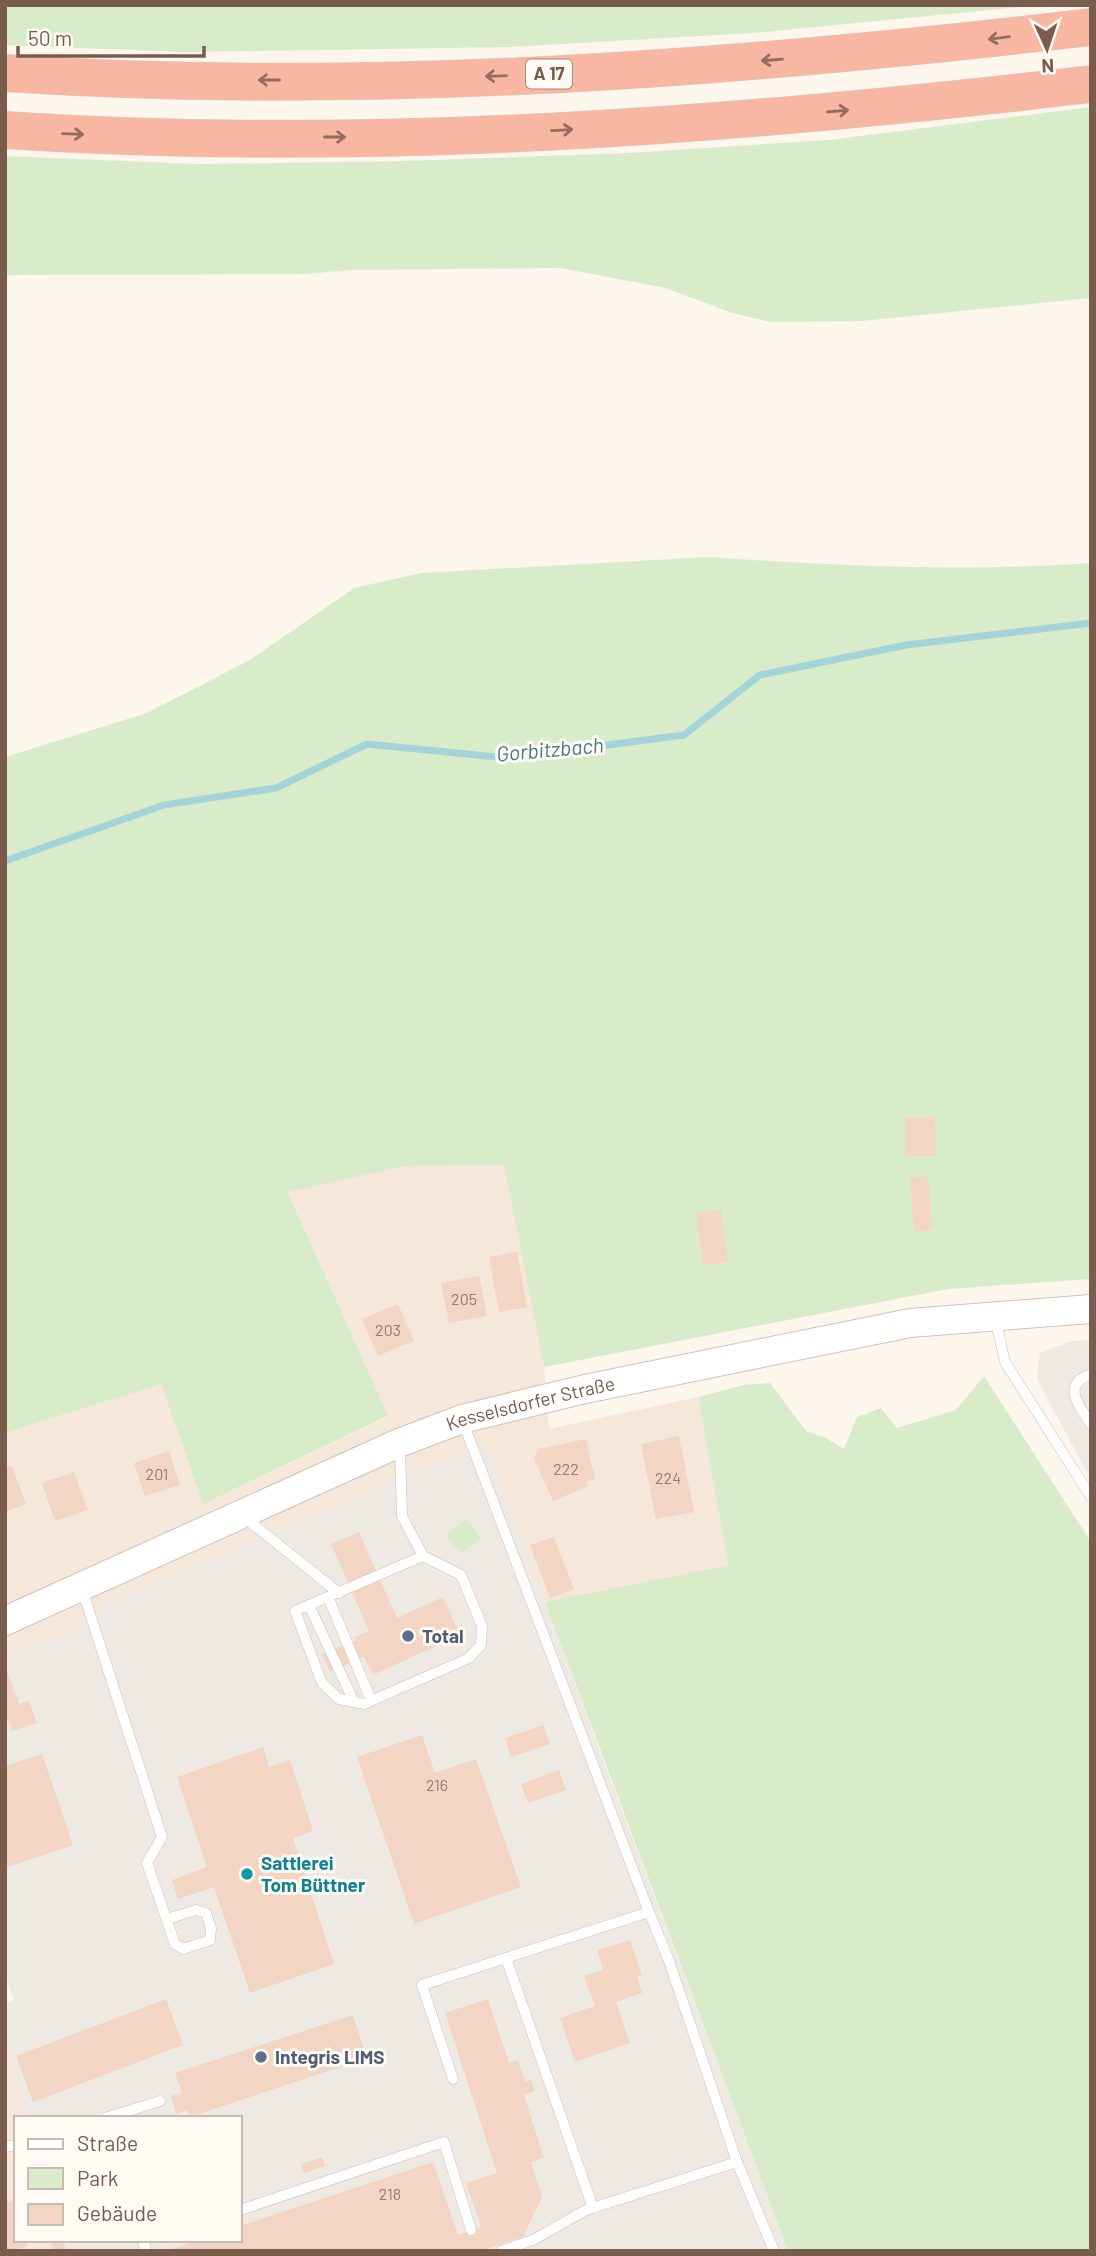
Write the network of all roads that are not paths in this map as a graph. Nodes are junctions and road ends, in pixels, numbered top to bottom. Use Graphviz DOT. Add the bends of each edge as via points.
graph roads {
  1 [pos="1091,27"];
  2 [pos="5,73"];
  3 [pos="1091,84"];
  4 [pos="5,130"];
  5 [pos="1091,1309"];
  6 [pos="994,1315"];
  7 [pos="1091,1374"];
  8 [pos="462,1419"];
  9 [pos="1091,1425"];
  10 [pos="399,1443"];
  11 [pos="1090,1495"];
  12 [pos="242,1515"];
  13 [pos="423,1556"];
  14 [pos="81,1588"];
  15 [pos="339,1593"];
  16 [pos="328,1597"];
  17 [pos="309,1605"];
  18 [pos="5,1620"];
  19 [pos="372,1700"];
  20 [pos="354,1702"];
  21 [pos="649,1912"];
  22 [pos="167,1919"];
  23 [pos="506,1958"];
  24 [pos="453,2079"];
  25 [pos="160,2101"];
  26 [pos="111,2116"];
  27 [pos="737,2162"];
  28 [pos="593,2208"];
  29 [pos="242,2209"];
  30 [pos="471,2230"];
  31 [pos="501,2251"];
  32 [pos="774,2251"];
  1 -- 2 [label="highway, A 17, one-way" via="765,60 510,76 199,81"];
  4 -- 3 [label="highway, one-way" via="193,137 506,133 768,117"];
  5 -- 6 [label="main road, Kesselsdorfer Straße"];
  6 -- 8 [label="main road, Kesselsdorfer Straße" via="884,1328"];
  6 -- 11 [label="lane" via="1005,1362"];
  7 -- 9 [label="lane" via="1075,1384 1073,1395"];
  8 -- 10 [label="main road, Kesselsdorfer Straße"];
  8 -- 21 [label="lane"];
  10 -- 12 [label="main road, Kesselsdorfer Straße"];
  10 -- 13 [label="lane" via="402,1516"];
  12 -- 14 [label="main road, Kesselsdorfer Straße"];
  12 -- 15 [label="lane"];
  13 -- 15 [label="lane"];
  13 -- 19 [label="lane" via="461,1575 482,1626 481,1645 469,1658"];
  14 -- 18 [label="main road, Kesselsdorfer Straße"];
  14 -- 22 [label="lane" via="162,1837 147,1863"];
  15 -- 16 [label="lane"];
  16 -- 17 [label="lane"];
  16 -- 19 [label="lane"];
  17 -- 20 [label="lane"];
  17 -- 20 [label="lane" via="295,1611 322,1683 339,1699"];
  19 -- 20 [label="lane"];
  21 -- 23 [label="lane"];
  21 -- 27 [label="lane"];
  22 -- 22 [label="lane" via="196,1910 206,1913 210,1940 183,1949 175,1944"];
  23 -- 24 [label="lane" via="422,1985"];
  23 -- 28 [label="lane"];
  25 -- 26 [label="lane"];
  27 -- 28 [label="lane"];
  27 -- 32 [label="lane"];
  28 -- 31 [label="lane" via="533,2240"];
  29 -- 30 [label="lane" via="444,2143"];
}
